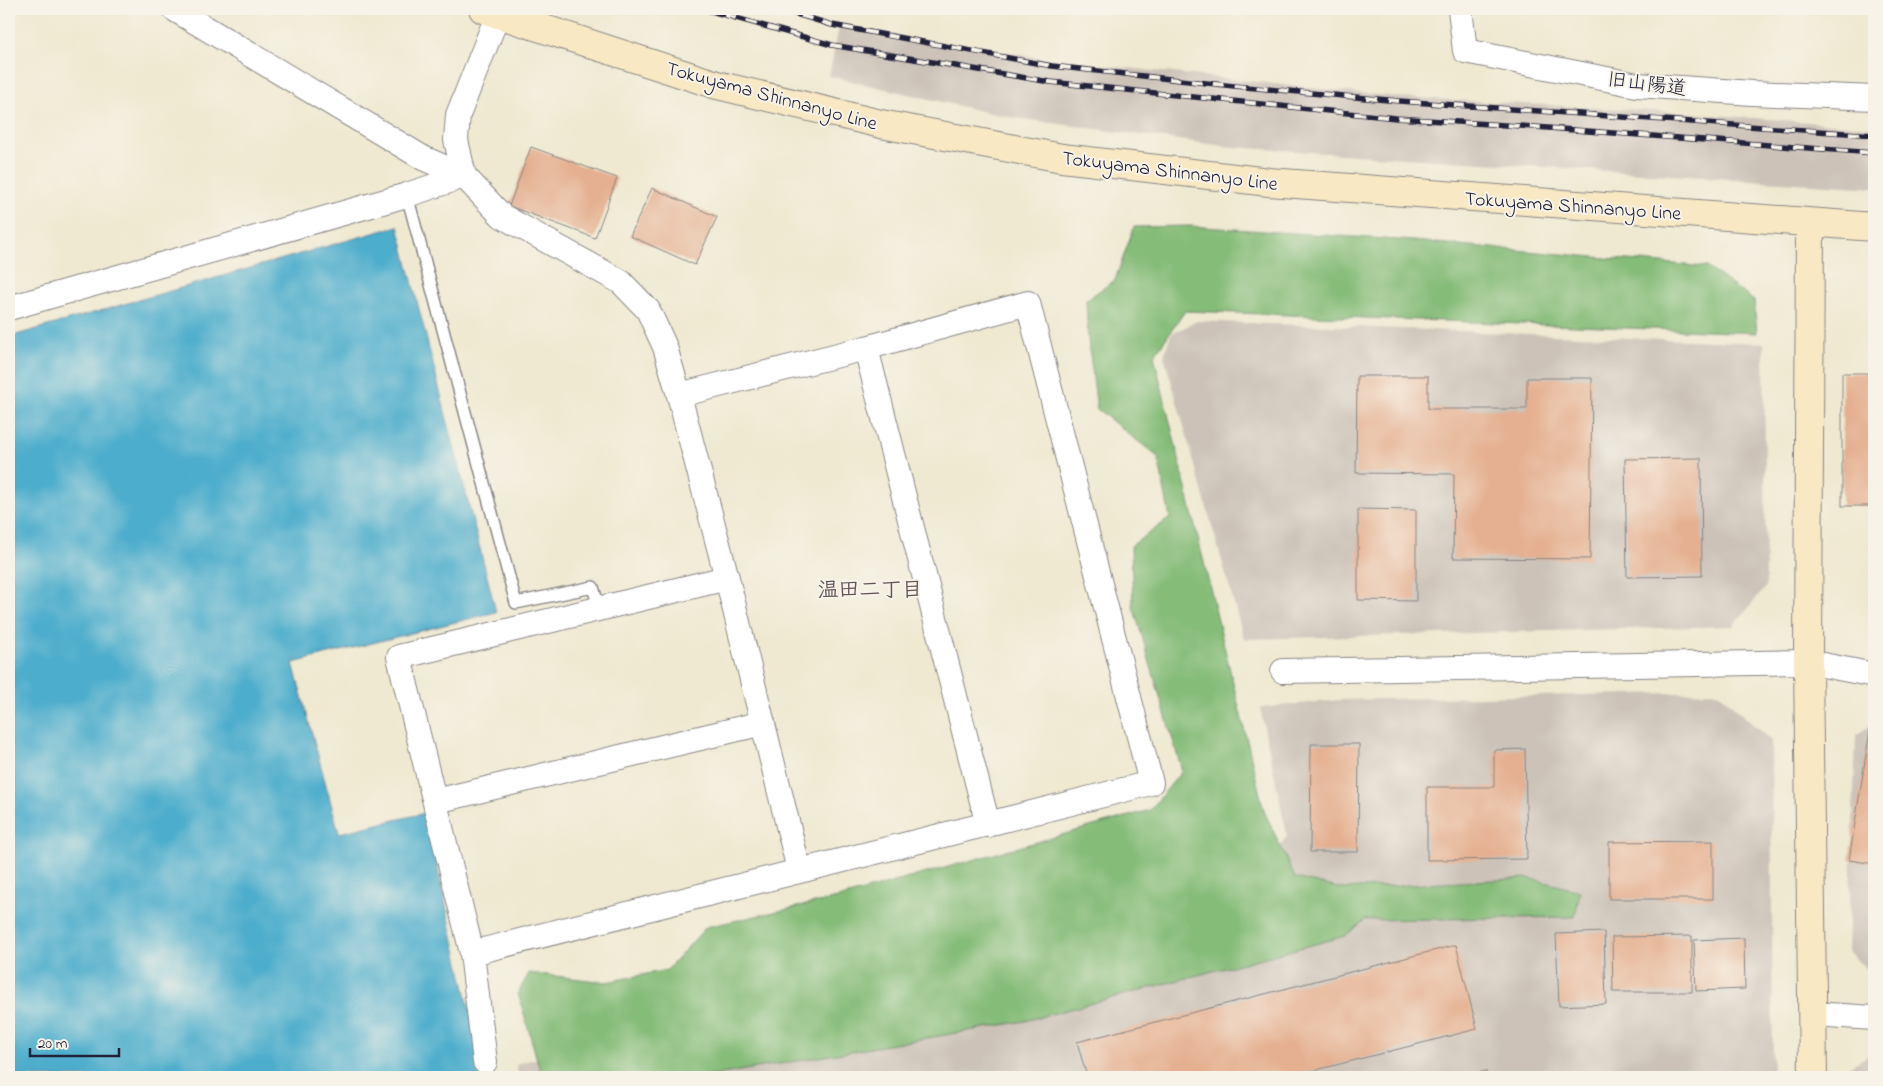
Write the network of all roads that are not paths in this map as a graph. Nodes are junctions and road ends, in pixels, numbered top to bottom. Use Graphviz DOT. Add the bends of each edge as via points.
graph roads {
  1 [pos="174,9"];
  2 [pos="1460,9"];
  3 [pos="491,11"];
  4 [pos="1874,98"];
  5 [pos="464,176"];
  6 [pos="408,195"];
  7 [pos="1810,223"];
  8 [pos="1874,227"];
  9 [pos="9,308"];
  10 [pos="866,348"];
  11 [pos="678,395"];
  12 [pos="727,578"];
  13 [pos="599,608"];
  14 [pos="1808,662"];
  15 [pos="1283,672"];
  16 [pos="1874,675"];
  17 [pos="763,723"];
  18 [pos="436,801"];
  19 [pos="988,824"];
  20 [pos="799,870"];
  21 [pos="472,953"];
  22 [pos="1813,1014"];
  23 [pos="1874,1018"];
  24 [pos="485,1062"];
  25 [pos="1813,1077"];
  1 -- 5 [label="street" via="423,158"];
  2 -- 4 [label="street, 旧山陽道" via="1465,52 1637,85"];
  3 -- 5 [label="street" via="458,115 456,140"];
  3 -- 7 [label="main road, Tokuyama Shinnanyo Line" via="717,85 881,124 1062,158 1270,182"];
  5 -- 6 [label="street"];
  5 -- 11 [label="street" via="502,216 621,282 648,310 666,347"];
  6 -- 9 [label="street"];
  6 -- 13 [label="lane" via="516,603 593,587"];
  7 -- 8 [label="main road, Tokuyama Shinnanyo Line"];
  7 -- 14 [label="main road"];
  10 -- 11 [label="street"];
  10 -- 19 [label="street"];
  10 -- 19 [label="street" via="1028,303 1151,783"];
  11 -- 12 [label="street"];
  12 -- 13 [label="street"];
  12 -- 17 [label="street"];
  13 -- 18 [label="street" via="399,657"];
  14 -- 15 [label="street"];
  14 -- 16 [label="street"];
  14 -- 22 [label="main road"];
  17 -- 18 [label="street"];
  17 -- 20 [label="street"];
  18 -- 21 [label="street"];
  19 -- 20 [label="street"];
  20 -- 21 [label="street"];
  21 -- 24 [label="street"];
  22 -- 23 [label="street"];
  22 -- 25 [label="main road"];
}
